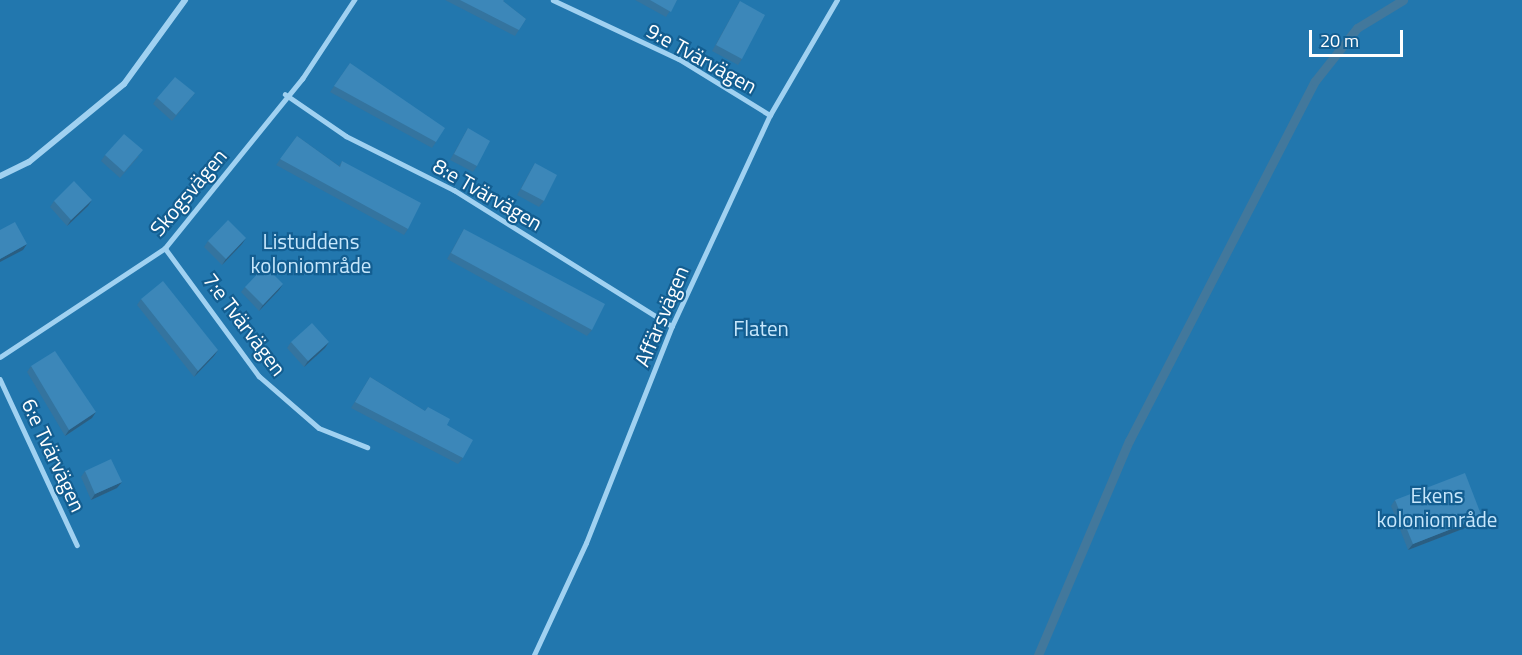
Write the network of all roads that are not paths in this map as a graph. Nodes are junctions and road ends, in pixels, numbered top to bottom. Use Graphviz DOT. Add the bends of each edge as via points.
graph roads {
  1 [pos="185,0"];
  2 [pos="354,0"];
  3 [pos="553,0"];
  4 [pos="837,0"];
  5 [pos="285,94"];
  6 [pos="770,115"];
  7 [pos="0,176"];
  8 [pos="165,248"];
  9 [pos="672,326"];
  10 [pos="0,357"];
  11 [pos="0,379"];
  12 [pos="367,447"];
  13 [pos="77,545"];
  14 [pos="534,655"];
  1 -- 7 [label="street" via="124,84 38,156"];
  2 -- 5 [label="lane, Skogsvägen" via="302,79"];
  3 -- 6 [label="lane, 9:e Tvärvägen" via="679,60"];
  4 -- 6 [label="lane, Affärsvägen"];
  5 -- 8 [label="lane, Skogsvägen"];
  5 -- 9 [label="lane, 8:e Tvärvägen" via="346,136 454,190"];
  6 -- 9 [label="lane, Affärsvägen"];
  8 -- 10 [label="lane, Skogsvägen"];
  8 -- 12 [label="lane, 7:e Tvärvägen" via="258,376 319,428"];
  9 -- 14 [label="lane, Affärsvägen" via="586,543"];
  11 -- 13 [label="lane, 6:e Tvärvägen"];
}
